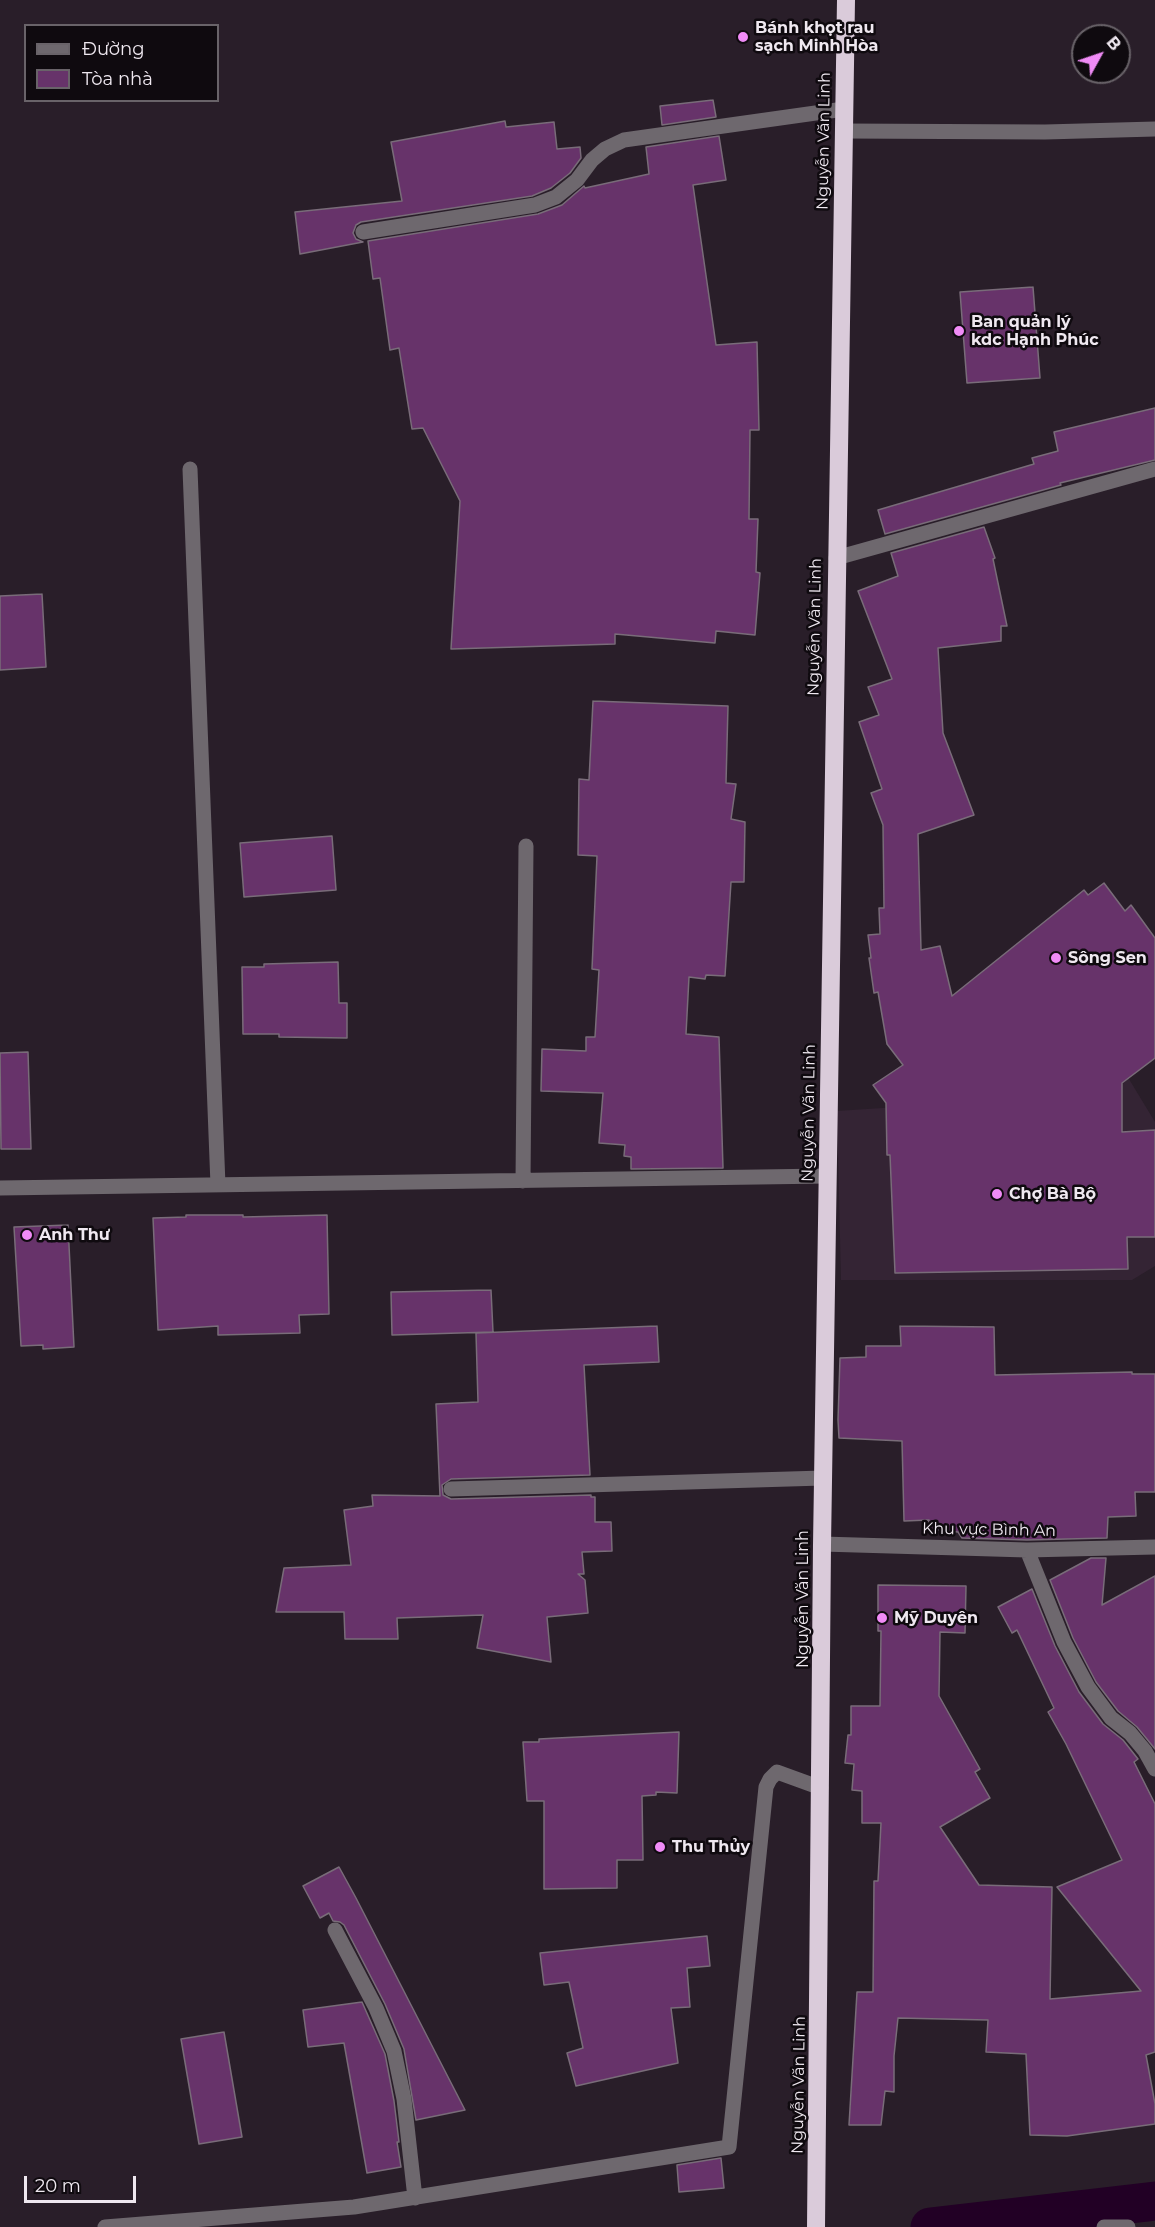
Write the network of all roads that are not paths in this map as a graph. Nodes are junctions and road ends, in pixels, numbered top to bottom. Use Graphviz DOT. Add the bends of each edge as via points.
graph roads {
  1 [pos="846,0"];
  2 [pos="844,110"];
  3 [pos="1155,129"];
  4 [pos="844,131"];
  5 [pos="363,232"];
  6 [pos="190,469"];
  7 [pos="1155,469"];
  8 [pos="836,558"];
  9 [pos="526,846"];
  10 [pos="827,1176"];
  11 [pos="523,1180"];
  12 [pos="218,1185"];
  13 [pos="0,1188"];
  14 [pos="824,1478"];
  15 [pos="452,1489"];
  16 [pos="822,1545"];
  17 [pos="1155,1547"];
  18 [pos="1027,1550"];
  19 [pos="1155,1769"];
  20 [pos="821,1788"];
  21 [pos="335,1930"];
  22 [pos="415,2198"];
  23 [pos="105,2227"];
  24 [pos="816,2227"];
  25 [pos="1104,2227"];
  26 [pos="1128,2227"];
  1 -- 2 [label="highway, Nguyễn Văn Linh"];
  2 -- 4 [label="highway, Nguyễn Văn Linh"];
  2 -- 5 [label="street" via="624,140 605,148 556,197 535,205"];
  3 -- 4 [label="street"];
  4 -- 8 [label="highway, Nguyễn Văn Linh"];
  6 -- 12 [label="street"];
  7 -- 8 [label="street"];
  8 -- 10 [label="highway, Nguyễn Văn Linh"];
  9 -- 11 [label="street"];
  10 -- 11 [label="street"];
  10 -- 14 [label="highway, Nguyễn Văn Linh"];
  11 -- 12 [label="street"];
  12 -- 13 [label="street"];
  14 -- 15 [label="street"];
  14 -- 16 [label="highway, Nguyễn Văn Linh"];
  16 -- 18 [label="street, Khu vực Bình An"];
  16 -- 20 [label="highway, Nguyễn Văn Linh"];
  17 -- 18 [label="street, Khu vực Bình An"];
  18 -- 19 [label="street" via="1064,1642 1088,1687 1111,1718 1145,1751"];
  20 -- 22 [label="street" via="777,1772 766,1787 729,2147"];
  20 -- 24 [label="highway, Nguyễn Văn Linh"];
  21 -- 22 [label="street" via="394,2051 404,2099"];
  22 -- 23 [label="street" via="354,2207"];
  25 -- 26 [label="street"];
}
